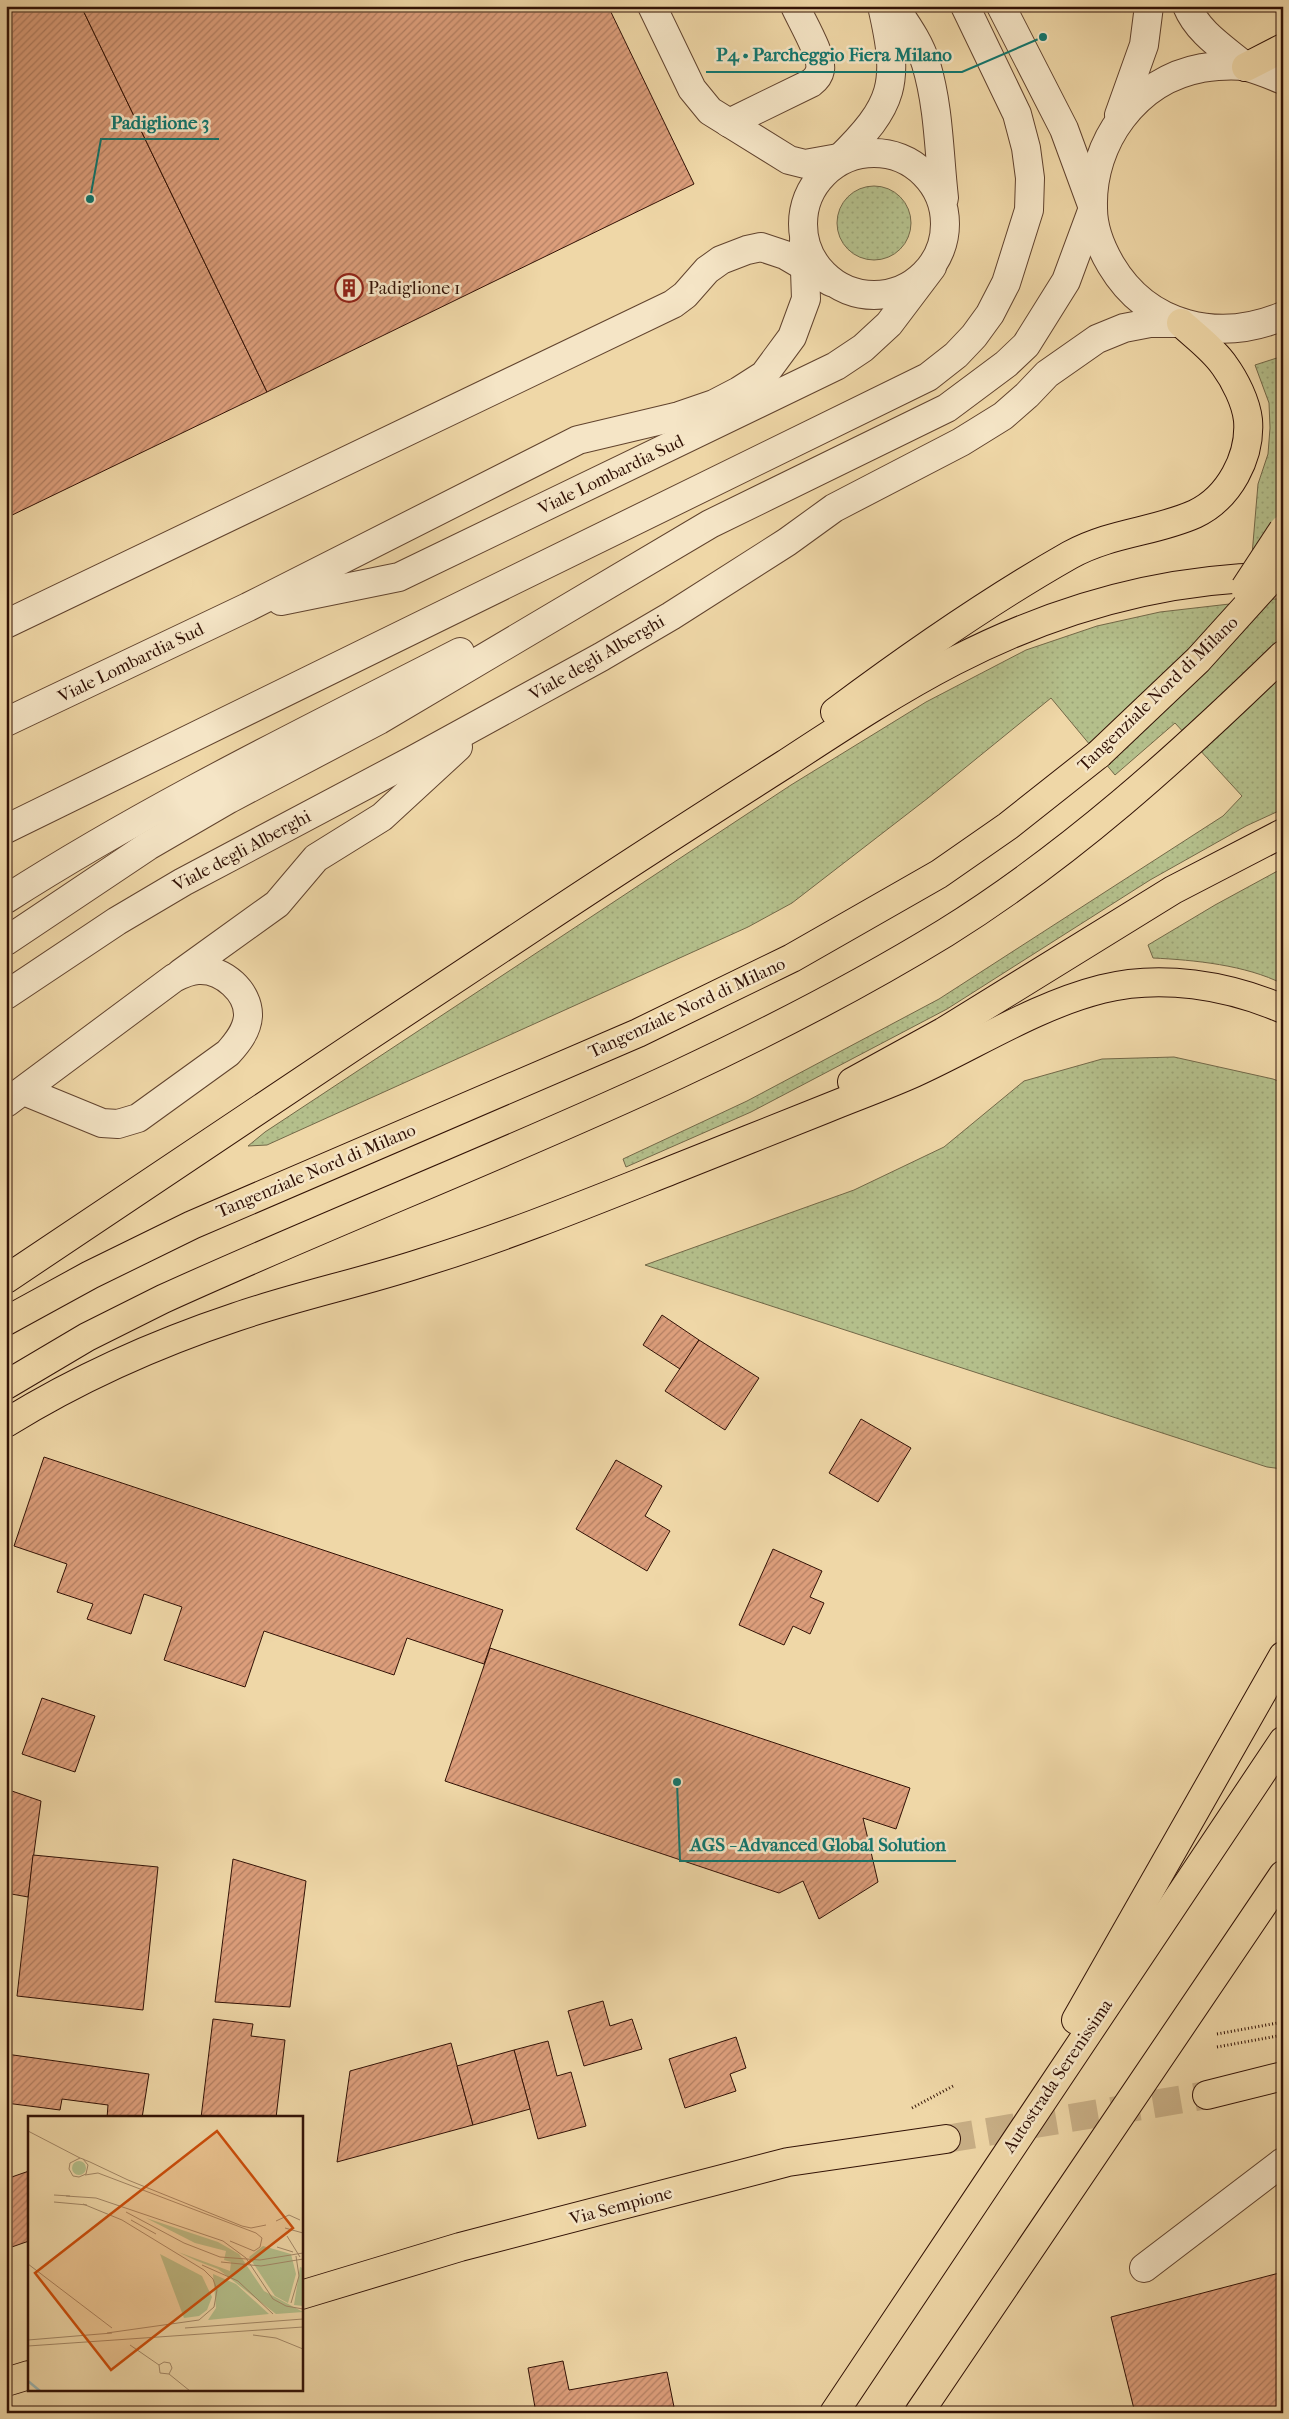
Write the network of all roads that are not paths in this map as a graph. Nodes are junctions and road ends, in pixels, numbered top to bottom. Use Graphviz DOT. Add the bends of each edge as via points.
graph roads {
  1 [pos="652,6"];
  2 [pos="795,6"];
  3 [pos="882,6"];
  4 [pos="894,6"];
  5 [pos="965,6"];
  6 [pos="1001,6"];
  7 [pos="1149,6"];
  8 [pos="1188,6"];
  9 [pos="1283,48"];
  10 [pos="1246,67"];
  11 [pos="995,68"];
  12 [pos="1283,80"];
  13 [pos="729,123"];
  14 [pos="1060,123"];
  15 [pos="1116,124"];
  16 [pos="848,156"];
  17 [pos="1093,208"];
  18 [pos="945,217"];
  19 [pos="804,254"];
  20 [pos="932,267"];
  21 [pos="1283,316"];
  22 [pos="1181,323"];
  23 [pos="710,524"];
  24 [pos="1283,530"];
  25 [pos="1283,566"];
  26 [pos="1283,577"];
  27 [pos="248,607"];
  28 [pos="6,624"];
  29 [pos="1283,655"];
  30 [pos="1198,660"];
  31 [pos="490,718"];
  32 [pos="9,722"];
  33 [pos="6,828"];
  34 [pos="1283,833"];
  35 [pos="662,842"];
  36 [pos="6,899"];
  37 [pos="6,941"];
  38 [pos="174,978"];
  39 [pos="6,995"];
  40 [pos="1283,1009"];
  41 [pos="15,1097"];
  42 [pos="674,1170"];
  43 [pos="6,1279"];
  44 [pos="6,1321"];
  45 [pos="6,1386"];
  46 [pos="6,1423"];
  47 [pos="1283,1656"];
  48 [pos="1283,1741"];
  49 [pos="1283,1875"];
  50 [pos="1283,2076"];
  51 [pos="1207,2095"];
  52 [pos="946,2139"];
  53 [pos="1283,2162"];
  54 [pos="964,2216"];
  55 [pos="1144,2268"];
  56 [pos="302,2294"];
  57 [pos="28,2375"];
  58 [pos="6,2382"];
  59 [pos="834,2413"];
  60 [pos="918,2413"];
  1 -- 13 [label="street" via="699,100"];
  2 -- 13 [label="street" via="819,59 817,78"];
  3 -- 16 [label="street" via="893,68 888,98"];
  4 -- 18 [label="street" via="915,37 926,62 934,99"];
  5 -- 11 [label="street"];
  6 -- 14 [label="street"];
  7 -- 15 [label="street" via="1144,45"];
  8 -- 10 [label="street" via="1206,34"];
  9 -- 10 [label="main road"];
  10 -- 12 [label="street"];
  10 -- 15 [label="street" via="1217,66 1189,71 1161,82 1135,102"];
  11 -- 14 [label="street"];
  11 -- 33 [label="street" via="1017,114 1026,148 1030,178 1029,210 1006,282 990,314 968,342 928,376"];
  13 -- 16 [label="street" via="789,160 804,164"];
  14 -- 17 [label="street"];
  15 -- 17 [label="street" via="1095,177"];
  16 -- 18 [label="street" via="876,152 895,155 912,163 926,175 940,195"];
  16 -- 19 [label="street" via="820,177 808,196 802,219"];
  17 -- 22 [label="street" via="1105,254 1117,275 1158,312"];
  17 -- 23 [label="street" via="1066,282 1026,345 1006,364 947,408"];
  18 -- 20 [label="street" via="943,245"];
  19 -- 20 [label="street" via="831,282 851,293 873,297 894,294"];
  19 -- 27 [label="street, Viale Lombardia Sud" via="806,299 792,337 764,375 740,391 679,416 578,440"];
  19 -- 28 [label="street" via="785,255 761,247 721,260 673,304"];
  20 -- 27 [label="street, Viale Lombardia Sud" via="889,324 863,348 836,366 400,577"];
  21 -- 22 [label="street" via="1261,325 1234,329"];
  22 -- 31 [label="street, Viale degli Alberghi" via="1150,323 1124,328 1097,339 1047,374 1003,416 961,442 834,508 671,616"];
  22 -- 35 [label="main road" via="1224,364 1248,419 1243,457 1224,491 1198,512 1103,539 1022,582 877,681"];
  23 -- 36 [label="street" via="236,767 82,850"];
  23 -- 37 [label="street" via="379,720 148,846"];
  24 -- 30 [label="main road, bridge"];
  25 -- 30 [label="main road, Tangenziale Nord di Milano, bridge"];
  26 -- 35 [label="main road" via="1237,578 1127,595 1074,610 1014,633 954,661 888,698"];
  27 -- 32 [label="street, Viale Lombardia Sud"];
  29 -- 45 [label="main road" via="1193,742 1087,833 947,932 870,977 716,1058 163,1299 87,1337"];
  30 -- 44 [label="main road, Tangenziale Nord di Milano, bridge" via="1099,754 1008,826 939,874 792,958 638,1033 192,1224"];
  31 -- 38 [label="street" via="382,817 316,858 277,904"];
  31 -- 39 [label="street, Viale degli Alberghi" via="183,882 109,926"];
  34 -- 42 [label="main road" via="1173,890 942,1032 786,1118"];
  35 -- 43 [label="main road"];
  38 -- 41 [label="street"];
  38 -- 41 [label="street" via="199,970 211,971 231,982 241,994 248,1016 237,1042 228,1053 138,1118 118,1124 102,1124"];
  40 -- 42 [label="main road" via="1260,999 1201,985 1163,982 1102,989 1022,1019 914,1073"];
  42 -- 46 [label="main road" via="421,1263 240,1315 179,1337 77,1381"];
  47 -- 54 [label="main road"];
  48 -- 54 [label="main road, Autostrada Serenissima"];
  49 -- 60 [label="main road"];
  50 -- 51 [label="main road"];
  52 -- 56 [label="main road, Via Sempione" via="788,2162 460,2247"];
  53 -- 55 [label="street"];
  54 -- 59 [label="main road, Autostrada Serenissima"];
  57 -- 58 [label="main road"];
}
